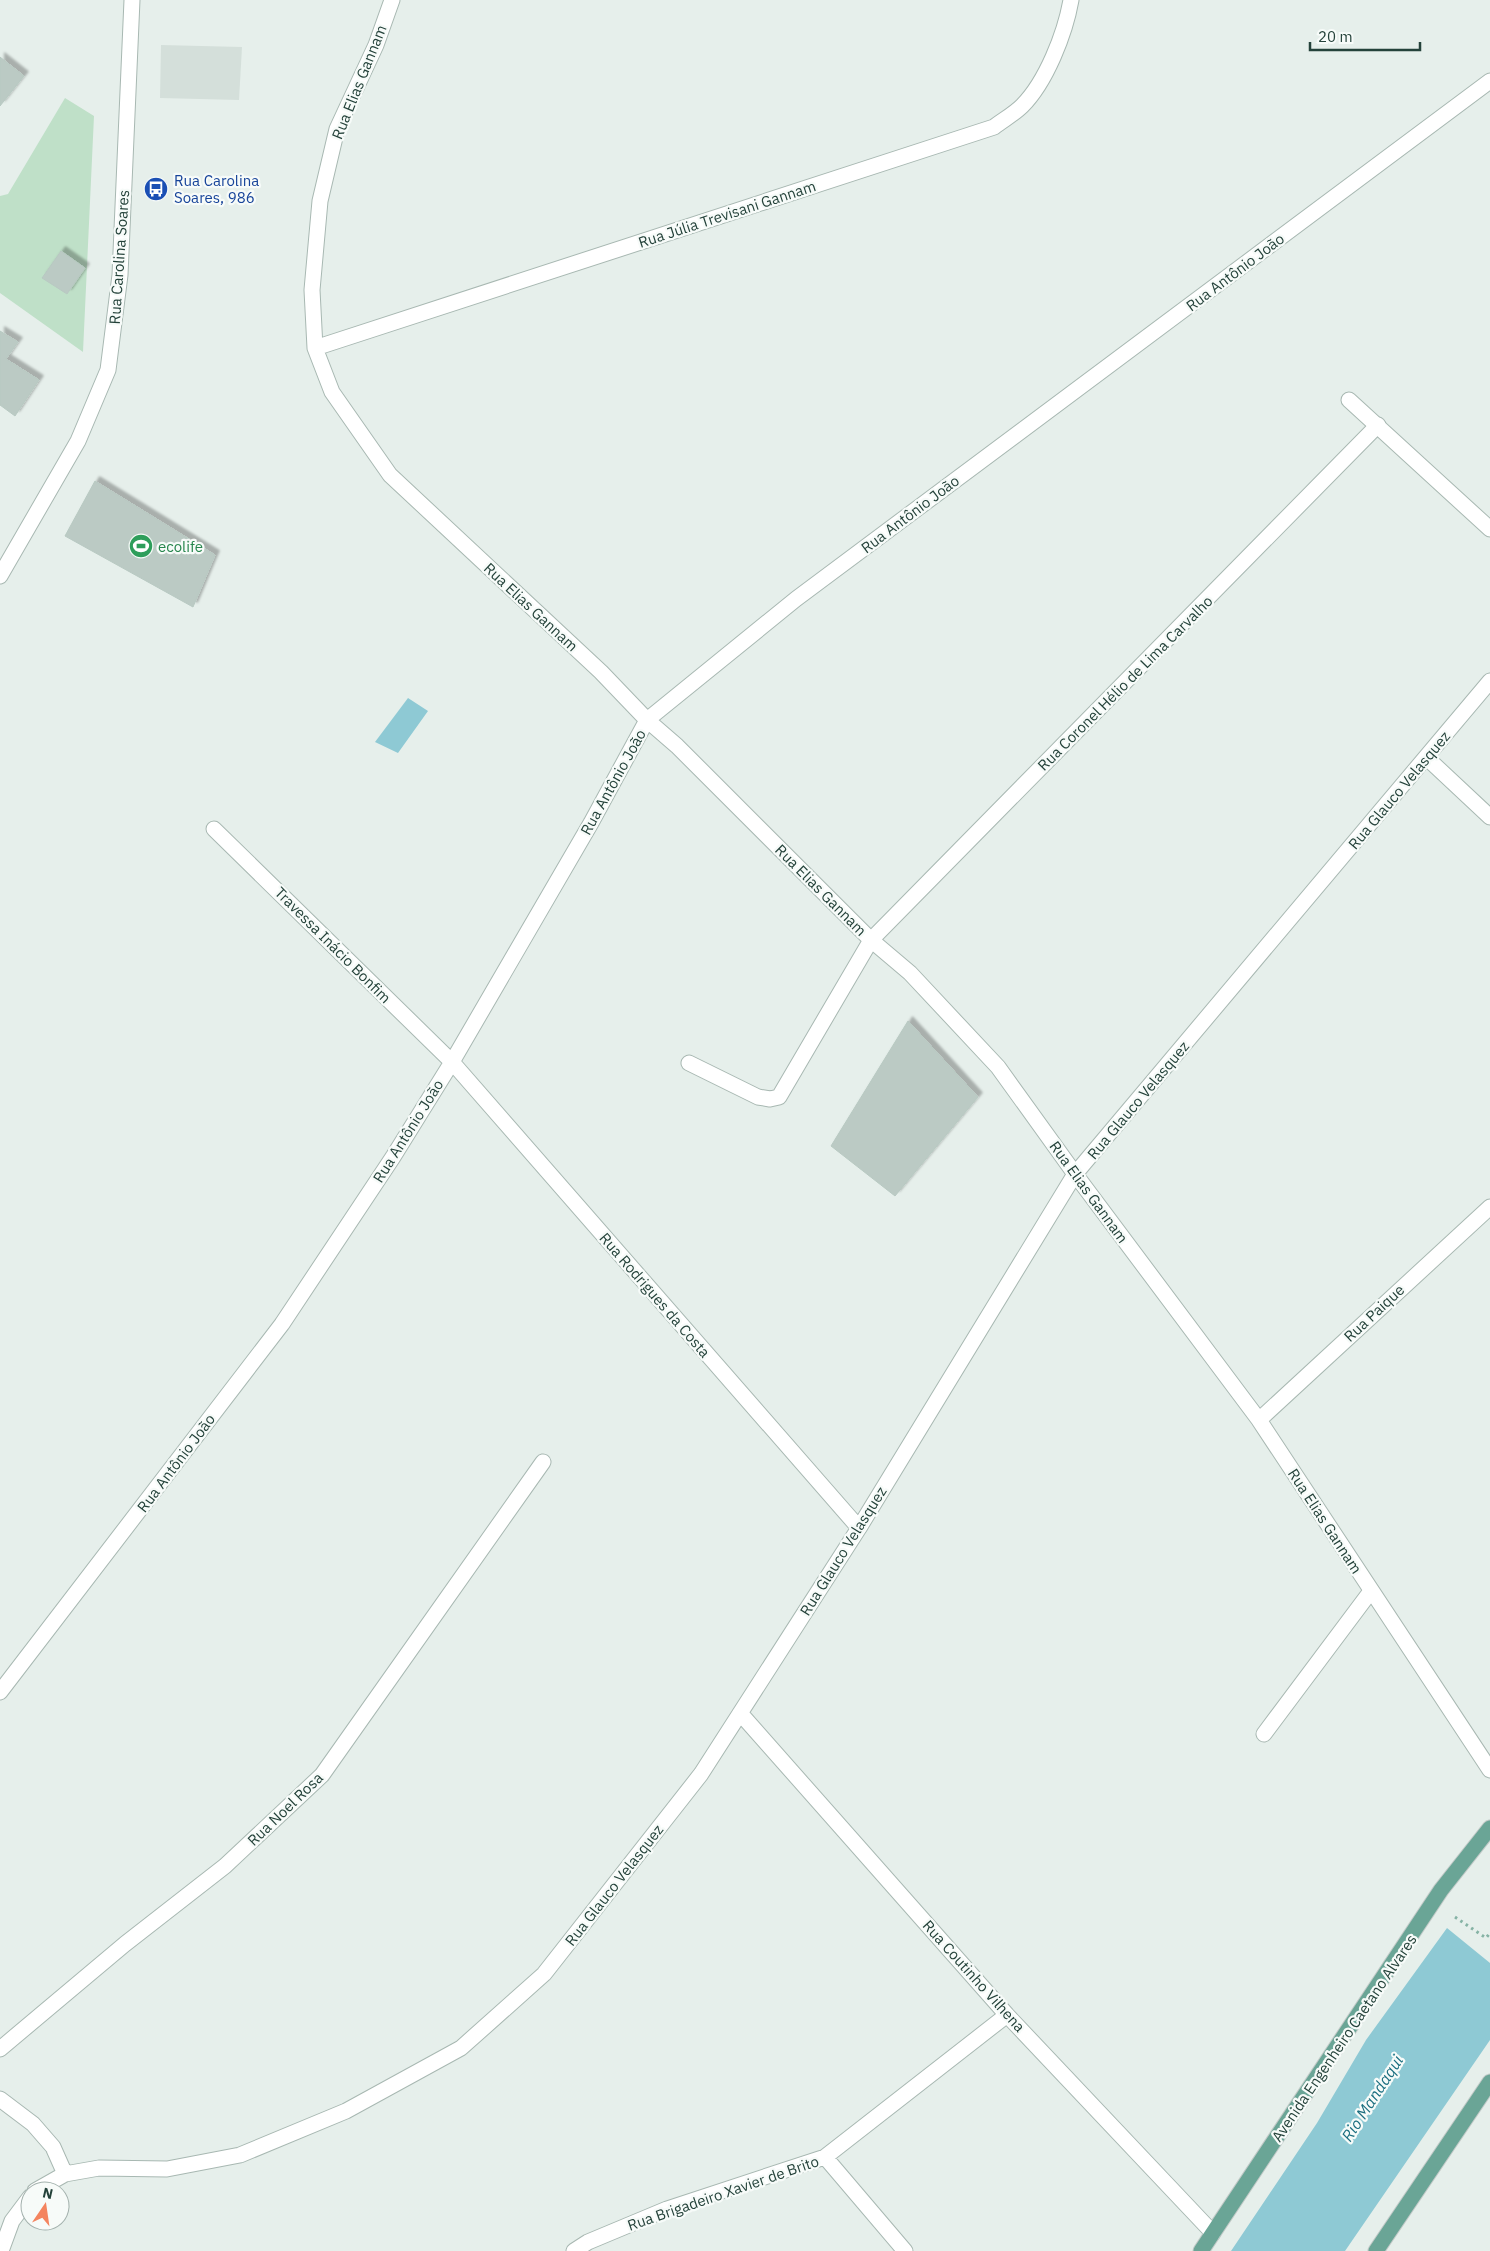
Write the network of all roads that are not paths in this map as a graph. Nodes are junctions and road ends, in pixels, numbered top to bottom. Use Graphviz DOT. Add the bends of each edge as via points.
graph roads {
  1 [pos="132,0"];
  2 [pos="392,0"];
  3 [pos="1071,0"];
  4 [pos="1490,81"];
  5 [pos="315,348"];
  6 [pos="1349,400"];
  7 [pos="1378,425"];
  8 [pos="1490,529"];
  9 [pos="0,576"];
  10 [pos="1490,681"];
  11 [pos="646,720"];
  12 [pos="1427,758"];
  13 [pos="1490,817"];
  14 [pos="214,829"];
  15 [pos="871,940"];
  16 [pos="452,1062"];
  17 [pos="689,1063"];
  18 [pos="1075,1174"];
  19 [pos="1490,1207"];
  20 [pos="1259,1420"];
  21 [pos="543,1462"];
  22 [pos="859,1528"];
  23 [pos="1371,1591"];
  24 [pos="0,1692"];
  25 [pos="740,1713"];
  26 [pos="1264,1734"];
  27 [pos="1490,1770"];
  28 [pos="1490,1828"];
  29 [pos="1007,2015"];
  30 [pos="0,2049"];
  31 [pos="1490,2082"];
  32 [pos="0,2099"];
  33 [pos="825,2158"];
  34 [pos="66,2174"];
  35 [pos="54,2181"];
  36 [pos="20,2210"];
  37 [pos="1213,2233"];
  38 [pos="2,2251"];
  39 [pos="574,2251"];
  40 [pos="905,2251"];
  41 [pos="1201,2251"];
  42 [pos="1376,2251"];
  1 -- 9 [label="street, Rua Carolina Soares" via="120,275 108,370 78,441"];
  2 -- 5 [label="street, Rua Elias Gannam" via="376,46 337,129 320,201 312,290"];
  3 -- 5 [label="street, Rua Júlia Trevisani Gannam" via="1053,56 1038,87 1022,107 994,127"];
  4 -- 11 [label="street, Rua Antônio João" via="796,599"];
  5 -- 11 [label="street, Rua Elias Gannam" via="332,392 390,475 601,672"];
  6 -- 7 [label="street"];
  7 -- 8 [label="street"];
  7 -- 15 [label="street, Rua Coronel Hélio de Lima Carvalho"];
  10 -- 12 [label="street, Rua Glauco Velasquez"];
  11 -- 15 [label="street, Rua Elias Gannam" via="677,746"];
  11 -- 16 [label="street, Rua Antônio João" via="591,823"];
  12 -- 13 [label="street"];
  12 -- 18 [label="street, Rua Glauco Velasquez"];
  14 -- 16 [label="street, Travessa Inácio Bonfim"];
  15 -- 17 [label="street, Rua Coronel Hélio de Lima Carvalho" via="779,1097 758,1097"];
  15 -- 18 [label="street, Rua Elias Gannam" via="910,974 998,1067"];
  16 -- 22 [label="street, Rua Rodrigues da Costa"];
  16 -- 24 [label="street, Rua Antônio João" via="282,1324"];
  18 -- 20 [label="street, Rua Elias Gannam"];
  18 -- 22 [label="street, Rua Glauco Velasquez"];
  19 -- 20 [label="street, Rua Paique"];
  20 -- 23 [label="street, Rua Elias Gannam"];
  21 -- 30 [label="street, Rua Noel Rosa" via="322,1775 225,1866 125,1944"];
  22 -- 25 [label="street, Rua Glauco Velasquez"];
  23 -- 26 [label="street"];
  23 -- 27 [label="street, Rua Elias Gannam"];
  25 -- 29 [label="street, Rua Coutinho Vilhena"];
  25 -- 34 [label="street, Rua Glauco Velasquez" via="701,1774 544,1974 461,2048 346,2111 240,2155 167,2169 99,2168"];
  28 -- 37 [label="main road, Avenida Engenheiro Caetano Alvares" via="1441,1890"];
  29 -- 33 [label="street, Rua Brigadeiro Xavier de Brito"];
  29 -- 37 [label="street, Rua Coutinho Vilhena"];
  31 -- 42 [label="main road"];
  32 -- 34 [label="street" via="33,2124 48,2141"];
  33 -- 39 [label="street, Rua Brigadeiro Xavier de Brito" via="667,2209"];
  33 -- 40 [label="street"];
  34 -- 35 [label="street, Rua Glauco Velasquez"];
  36 -- 38 [label="street" via="12,2221"];
  37 -- 41 [label="main road, Avenida Engenheiro Caetano Alvares"];
}
